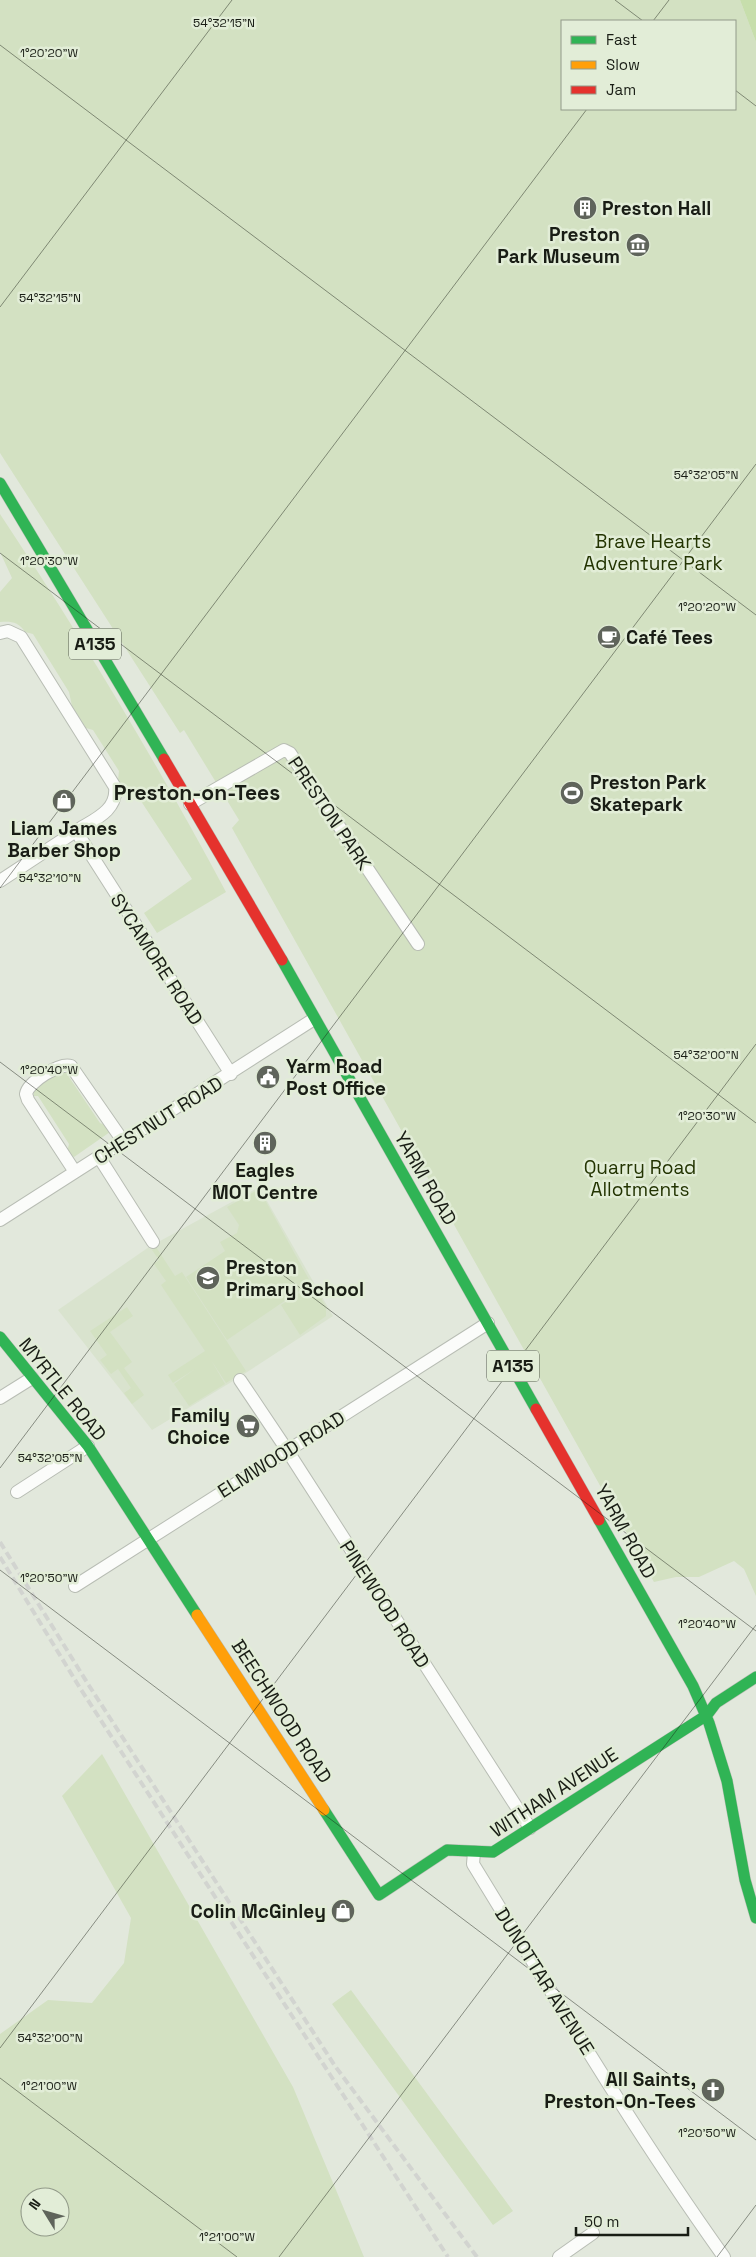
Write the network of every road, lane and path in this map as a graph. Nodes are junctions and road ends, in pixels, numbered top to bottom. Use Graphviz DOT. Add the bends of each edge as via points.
graph roads {
  1 [pos="0,483"];
  2 [pos="4,632"];
  3 [pos="190,804"];
  4 [pos="76,831"];
  5 [pos="0,881"];
  6 [pos="418,944"];
  7 [pos="314,1019"];
  8 [pos="231,1074"];
  9 [pos="123,1141"];
  10 [pos="99,1157"];
  11 [pos="75,1172"];
  12 [pos="0,1220"];
  13 [pos="153,1242"];
  14 [pos="488,1323"];
  15 [pos="0,1337"];
  16 [pos="32,1378"];
  17 [pos="240,1380"];
  18 [pos="0,1398"];
  19 [pos="88,1446"];
  20 [pos="287,1450"];
  21 [pos="17,1492"];
  22 [pos="149,1538"];
  23 [pos="75,1586"];
  24 [pos="756,1677"];
  25 [pos="707,1715"];
  26 [pos="530,1828"];
  27 [pos="474,1852"];
  28 [pos="388,1889"];
  29 [pos="756,1918"];
  30 [pos="593,2233"];
  31 [pos="560,2257"];
  32 [pos="724,2257"];
  1 -- 3 [label="main road, YARM ROAD / A135"];
  2 -- 4 [label="street" via="21,637 115,787 114,802 110,808"];
  3 -- 6 [label="street, PRESTON PARK" via="284,750 290,752"];
  3 -- 7 [label="main road, YARM ROAD / A135"];
  4 -- 5 [label="street"];
  4 -- 8 [label="street, SYCAMORE ROAD"];
  7 -- 8 [label="street, CHESTNUT ROAD"];
  7 -- 14 [label="main road, YARM ROAD / A135"];
  8 -- 9 [label="street, CHESTNUT ROAD"];
  9 -- 10 [label="street, CHESTNUT ROAD"];
  9 -- 11 [label="street" via="71,1066 60,1066 38,1079 27,1088 28,1100"];
  10 -- 11 [label="street, CHESTNUT ROAD"];
  10 -- 13 [label="street"];
  11 -- 12 [label="street, CHESTNUT ROAD"];
  14 -- 20 [label="street, ELMWOOD ROAD"];
  14 -- 25 [label="main road, YARM ROAD / A135"];
  15 -- 16 [label="main road, MYRTLE ROAD"];
  16 -- 18 [label="street"];
  16 -- 19 [label="main road, MYRTLE ROAD"];
  17 -- 20 [label="street, PINEWOOD ROAD"];
  19 -- 21 [label="street"];
  19 -- 22 [label="main road, MYRTLE ROAD"];
  20 -- 22 [label="street, ELMWOOD ROAD"];
  20 -- 26 [label="street, PINEWOOD ROAD"];
  22 -- 23 [label="street, ELMWOOD ROAD"];
  22 -- 28 [label="main road, BEECHWOOD ROAD" via="379,1895"];
  24 -- 25 [label="main road, WITHAM AVENUE" via="716,1703"];
  25 -- 26 [label="main road, WITHAM AVENUE"];
  25 -- 29 [label="main road, YARM ROAD / A135" via="722,1762 741,1863"];
  26 -- 27 [label="main road, WITHAM AVENUE" via="493,1852"];
  27 -- 28 [label="main road, WITHAM AVENUE" via="446,1850"];
  27 -- 32 [label="street, DUNOTTAR AVENUE" via="473,1864 657,2158"];
  30 -- 31 [label="street"];
}
